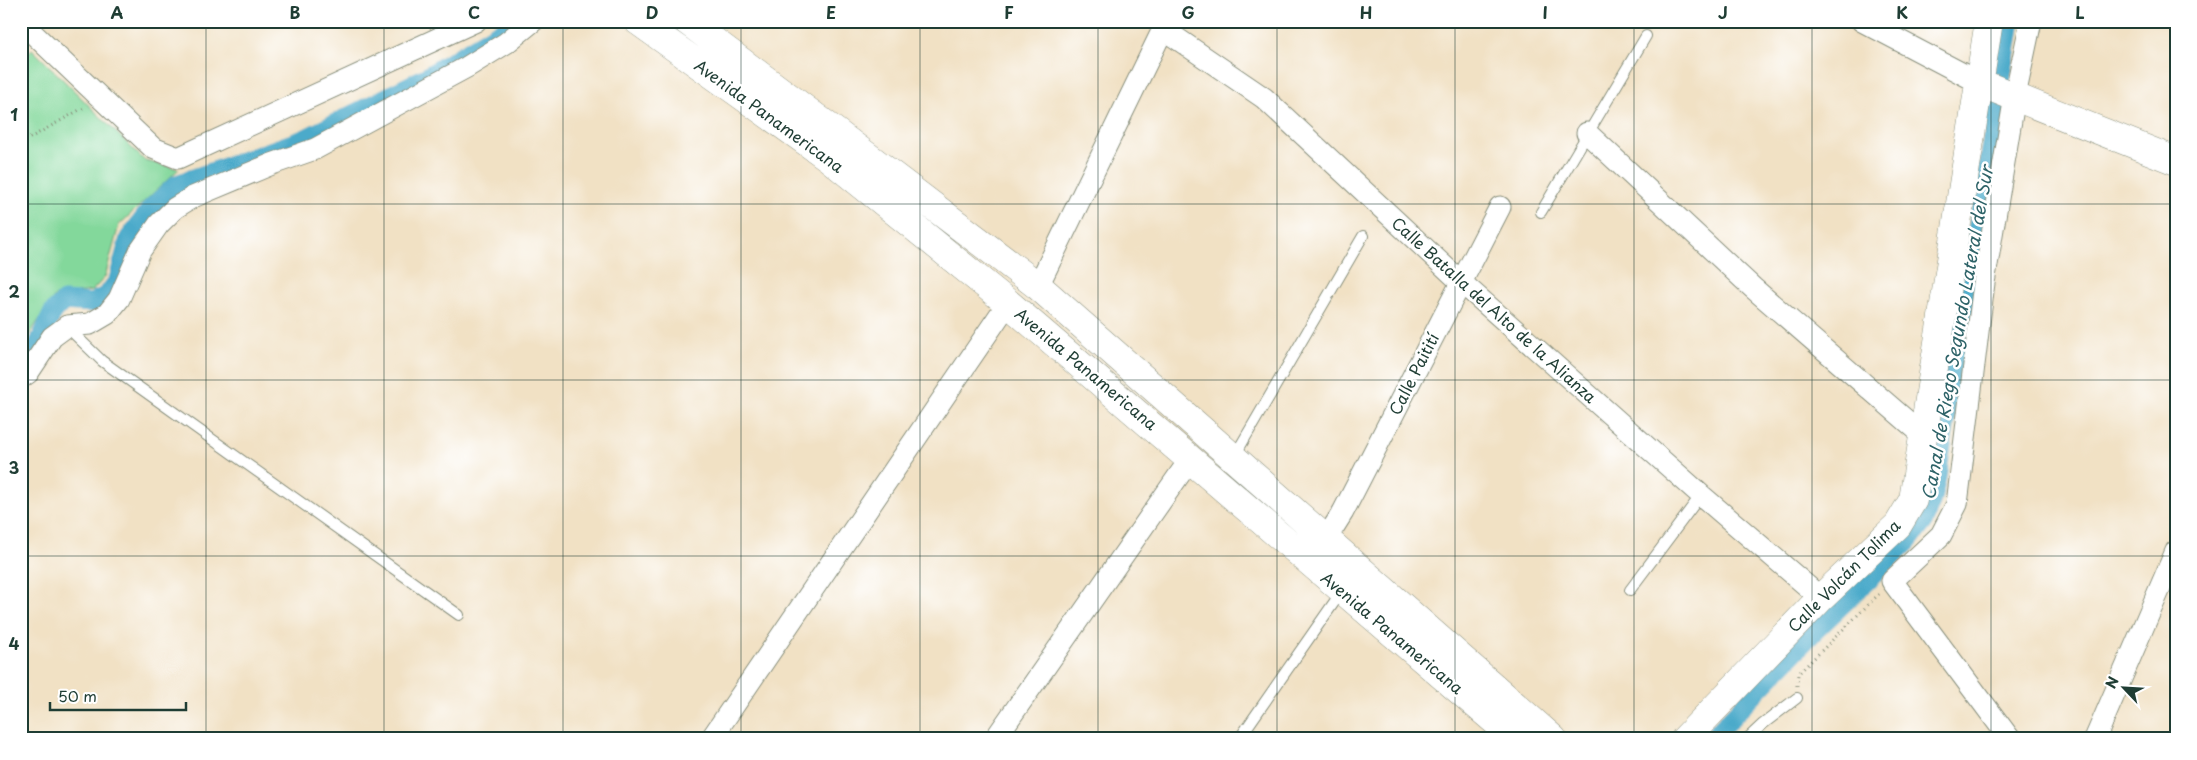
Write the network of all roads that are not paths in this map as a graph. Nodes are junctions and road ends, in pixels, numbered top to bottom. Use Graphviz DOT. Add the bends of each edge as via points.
graph roads {
  1 [pos="476,21"];
  2 [pos="533,21"];
  3 [pos="638,21"];
  4 [pos="687,21"];
  5 [pos="1862,21"];
  6 [pos="1989,21"];
  7 [pos="2031,21"];
  8 [pos="21,22"];
  9 [pos="1165,25"];
  10 [pos="1646,36"];
  11 [pos="1997,89"];
  12 [pos="1587,133"];
  13 [pos="2176,161"];
  14 [pos="1500,206"];
  15 [pos="1541,212"];
  16 [pos="1363,236"];
  17 [pos="1461,282"];
  18 [pos="1038,286"];
  19 [pos="1008,303"];
  20 [pos="66,326"];
  21 [pos="21,378"];
  22 [pos="1923,435"];
  23 [pos="1190,458"];
  24 [pos="1233,458"];
  25 [pos="1701,495"];
  26 [pos="1326,539"];
  27 [pos="2176,550"];
  28 [pos="1630,590"];
  29 [pos="1342,591"];
  30 [pos="1821,598"];
  31 [pos="459,615"];
  32 [pos="1797,698"];
  33 [pos="711,739"];
  34 [pos="995,739"];
  35 [pos="1238,739"];
  36 [pos="1516,739"];
  37 [pos="1553,739"];
  38 [pos="1685,739"];
  39 [pos="1747,739"];
  40 [pos="2010,739"];
  41 [pos="2095,739"];
  1 -- 8 [label="street" via="178,158 153,148"];
  2 -- 20 [label="street" via="506,43 467,67 315,149 192,197 175,208 140,251 119,299 107,314 90,324"];
  3 -- 19 [label="main road, Avenida Panamericana" via="829,158"];
  4 -- 18 [label="main road, Avenida Panamericana"];
  5 -- 11 [label="street"];
  6 -- 11 [label="main road, Calle Volcán Tolima"];
  7 -- 11 [label="street, Calle Volcán Tolima"];
  9 -- 17 [label="street, Calle Batalla del Alto de la Alianza" via="1264,98"];
  9 -- 18 [label="street"];
  10 -- 12 [label="lane"];
  11 -- 13 [label="main road"];
  11 -- 22 [label="main road, Calle Volcán Tolima"];
  11 -- 40 [label="street, Calle Volcán Tolima" via="1984,283 1957,504 1941,535 1892,581"];
  12 -- 15 [label="lane"];
  12 -- 22 [label="street" via="1753,288"];
  14 -- 17 [label="street, Calle Paitití"];
  16 -- 24 [label="lane"];
  17 -- 25 [label="street, Calle Batalla del Alto de la Alianza"];
  17 -- 26 [label="street, Calle Paitití"];
  18 -- 24 [label="main road, Avenida Panamericana"];
  19 -- 23 [label="main road, Avenida Panamericana"];
  19 -- 33 [label="street"];
  20 -- 21 [label="street" via="52,337 28,373"];
  20 -- 31 [label="lane" via="102,361"];
  22 -- 30 [label="main road, Calle Volcán Tolima" via="1913,500 1898,525"];
  23 -- 29 [label="main road, Avenida Panamericana"];
  23 -- 34 [label="street"];
  24 -- 26 [label="main road, Avenida Panamericana"];
  25 -- 28 [label="lane"];
  25 -- 30 [label="street, Calle Batalla del Alto de la Alianza"];
  26 -- 37 [label="main road, Avenida Panamericana"];
  27 -- 41 [label="street"];
  29 -- 35 [label="lane"];
  29 -- 36 [label="main road, Avenida Panamericana"];
  30 -- 38 [label="main road, Calle Volcán Tolima"];
  32 -- 39 [label="lane"];
}
